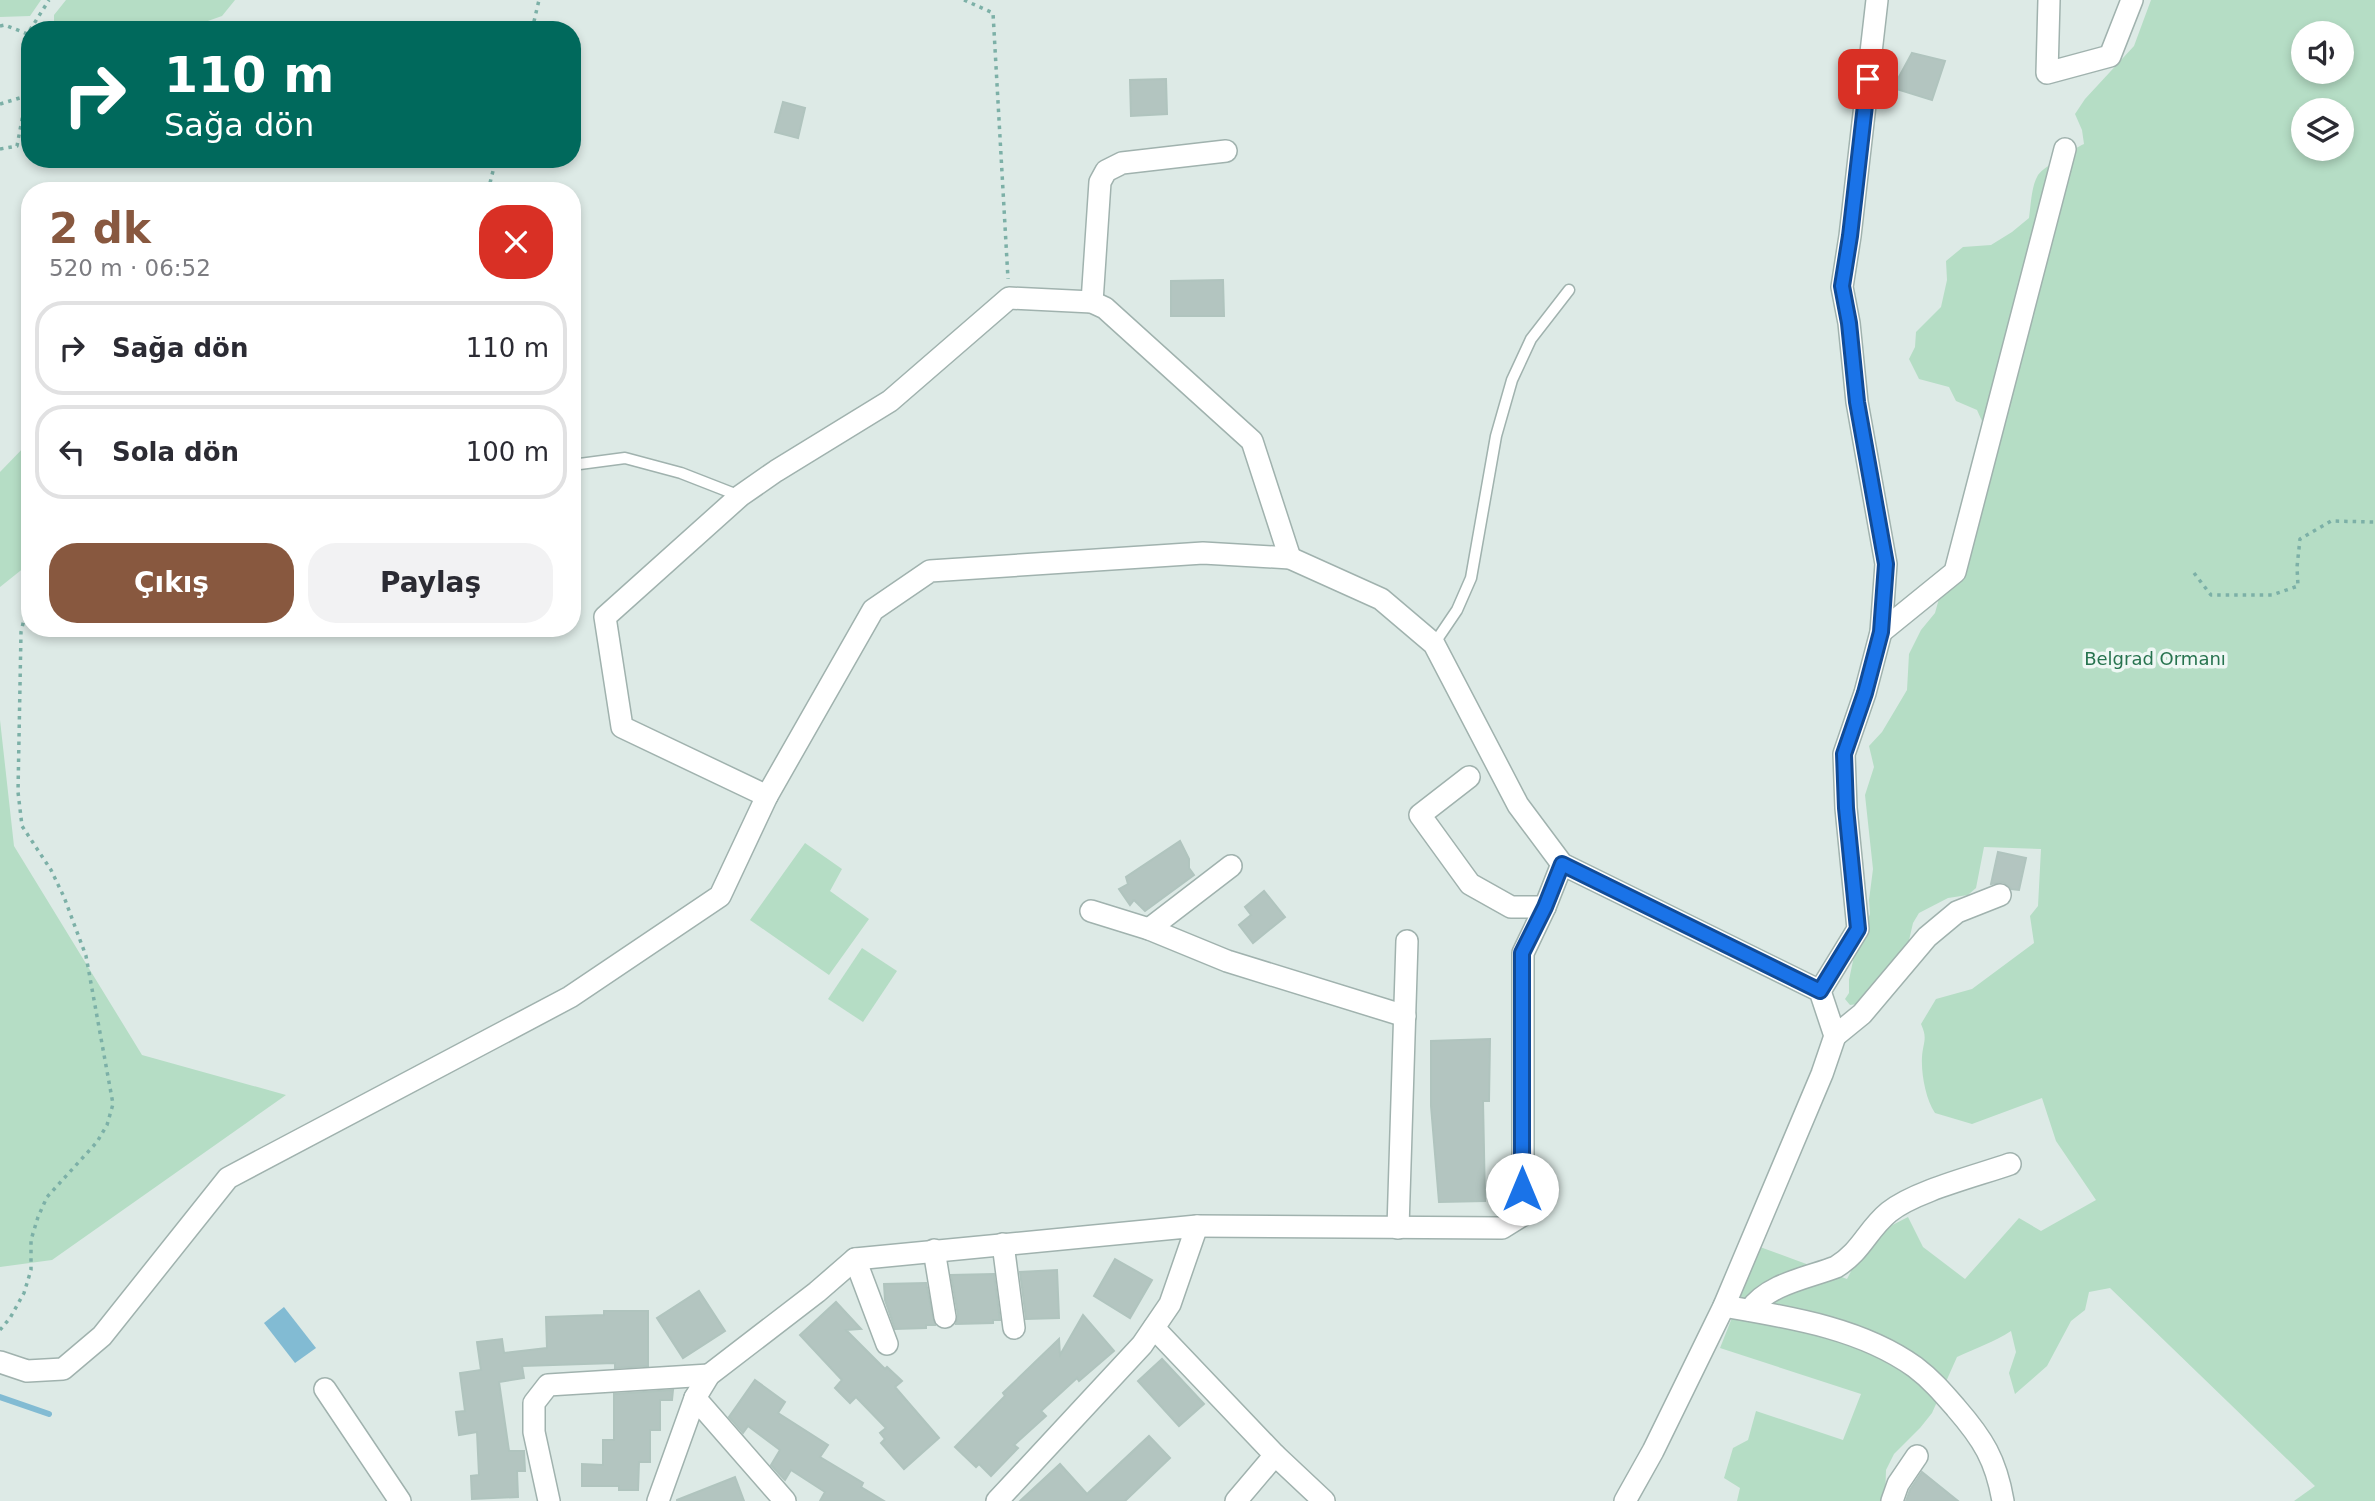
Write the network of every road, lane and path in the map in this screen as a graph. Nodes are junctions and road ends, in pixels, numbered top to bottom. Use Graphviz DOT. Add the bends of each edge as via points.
graph roads {
  1 [pos="50,0"];
  2 [pos="539,0"];
  3 [pos="964,0"];
  4 [pos="1877,0"];
  5 [pos="2049,0"];
  6 [pos="2132,0"];
  7 [pos="36,21"];
  8 [pos="534,21"];
  9 [pos="0,26"];
  10 [pos="21,30"];
  11 [pos="21,98"];
  12 [pos="0,104"];
  13 [pos="21,124"];
  14 [pos="0,149"];
  15 [pos="2065,149"];
  16 [pos="1226,151"];
  17 [pos="1569,290"];
  18 [pos="1009,298"];
  19 [pos="1092,302"];
  20 [pos="581,464"];
  21 [pos="740,496"];
  22 [pos="2375,522"];
  23 [pos="1290,558"];
  24 [pos="2194,573"];
  25 [pos="1881,632"];
  26 [pos="21,637"];
  27 [pos="1434,644"];
  28 [pos="1469,777"];
  29 [pos="766,796"];
  30 [pos="1562,864"];
  31 [pos="1231,866"];
  32 [pos="2000,895"];
  33 [pos="1545,907"];
  34 [pos="1091,911"];
  35 [pos="1149,929"];
  36 [pos="1407,942"];
  37 [pos="1820,991"];
  38 [pos="1405,1016"];
  39 [pos="1835,1035"];
  40 [pos="2010,1164"];
  41 [pos="1197,1226"];
  42 [pos="1398,1228"];
  43 [pos="1003,1244"];
  44 [pos="934,1250"];
  45 [pos="855,1259"];
  46 [pos="1724,1306"];
  47 [pos="1749,1310"];
  48 [pos="945,1317"];
  49 [pos="1014,1328"];
  50 [pos="1154,1328"];
  51 [pos="0,1330"];
  52 [pos="887,1344"];
  53 [pos="0,1362"];
  54 [pos="709,1375"];
  55 [pos="325,1389"];
  56 [pos="695,1398"];
  57 [pos="1275,1455"];
  58 [pos="1917,1456"];
  59 [pos="400,1501"];
  60 [pos="549,1501"];
  61 [pos="659,1501"];
  62 [pos="785,1501"];
  63 [pos="997,1501"];
  64 [pos="1236,1501"];
  65 [pos="1324,1501"];
  66 [pos="1625,1501"];
  67 [pos="1892,1501"];
  68 [pos="2003,1501"];
  1 -- 7 [label="path"];
  2 -- 8 [label="path"];
  3 -- 18 [label="path" via="993,13"];
  4 -- 25 [label="street" via="1842,286 1886,564"];
  5 -- 6 [label="street" via="2048,73 2110,56"];
  9 -- 10 [label="path"];
  11 -- 12 [label="path"];
  13 -- 14 [label="path" via="17,146"];
  15 -- 25 [label="street" via="1955,572"];
  16 -- 19 [label="street" via="1122,163 1106,171 1100,182"];
  17 -- 27 [label="lane" via="1531,339 1512,380 1496,436 1471,578"];
  18 -- 19 [label="street"];
  18 -- 21 [label="street" via="890,401"];
  19 -- 23 [label="street" via="1105,307 1252,441"];
  20 -- 21 [label="lane" via="625,458"];
  21 -- 29 [label="street" via="605,617 622,727"];
  22 -- 24 [label="path" via="2331,521 2300,539 2298,586 2272,595 2211,595"];
  23 -- 27 [label="street" via="1381,599"];
  23 -- 29 [label="street" via="1203,553 930,571 873,610"];
  25 -- 37 [label="street" via="1844,754 1858,929"];
  26 -- 51 [label="path" via="18,792 22,826 51,870 86,957 113,1104 97,1142 47,1197 32,1240 24,1293"];
  27 -- 30 [label="street" via="1518,805"];
  28 -- 33 [label="street" via="1420,816 1470,884 1511,907"];
  29 -- 53 [label="street" via="720,896 570,998 228,1178 102,1336 63,1369 27,1371"];
  30 -- 33 [label="street"];
  30 -- 37 [label="street"];
  31 -- 35 [label="street"];
  32 -- 39 [label="street" via="1957,912 1927,937 1862,1014"];
  33 -- 42 [label="street" via="1522,953 1522,1215 1502,1228"];
  34 -- 35 [label="street"];
  35 -- 38 [label="street" via="1227,961"];
  36 -- 38 [label="street"];
  37 -- 39 [label="street"];
  38 -- 42 [label="street"];
  39 -- 46 [label="street"];
  40 -- 47 [label="street" via="1899,1205 1878,1222 1845,1262 1770,1291"];
  41 -- 42 [label="street"];
  41 -- 43 [label="street"];
  41 -- 50 [label="street" via="1170,1304"];
  43 -- 44 [label="street"];
  43 -- 49 [label="street"];
  44 -- 45 [label="street"];
  44 -- 48 [label="street"];
  45 -- 52 [label="street"];
  45 -- 54 [label="street"];
  46 -- 47 [label="street"];
  46 -- 66 [label="street"];
  47 -- 68 [label="street" via="1867,1341 1915,1367 1986,1444"];
  50 -- 57 [label="street"];
  50 -- 63 [label="street"];
  54 -- 56 [label="street"];
  54 -- 60 [label="street" via="548,1385 534,1403 534,1432"];
  55 -- 59 [label="street"];
  56 -- 61 [label="street"];
  56 -- 62 [label="street"];
  57 -- 64 [label="street"];
  57 -- 65 [label="street"];
  58 -- 67 [label="street"];
}
